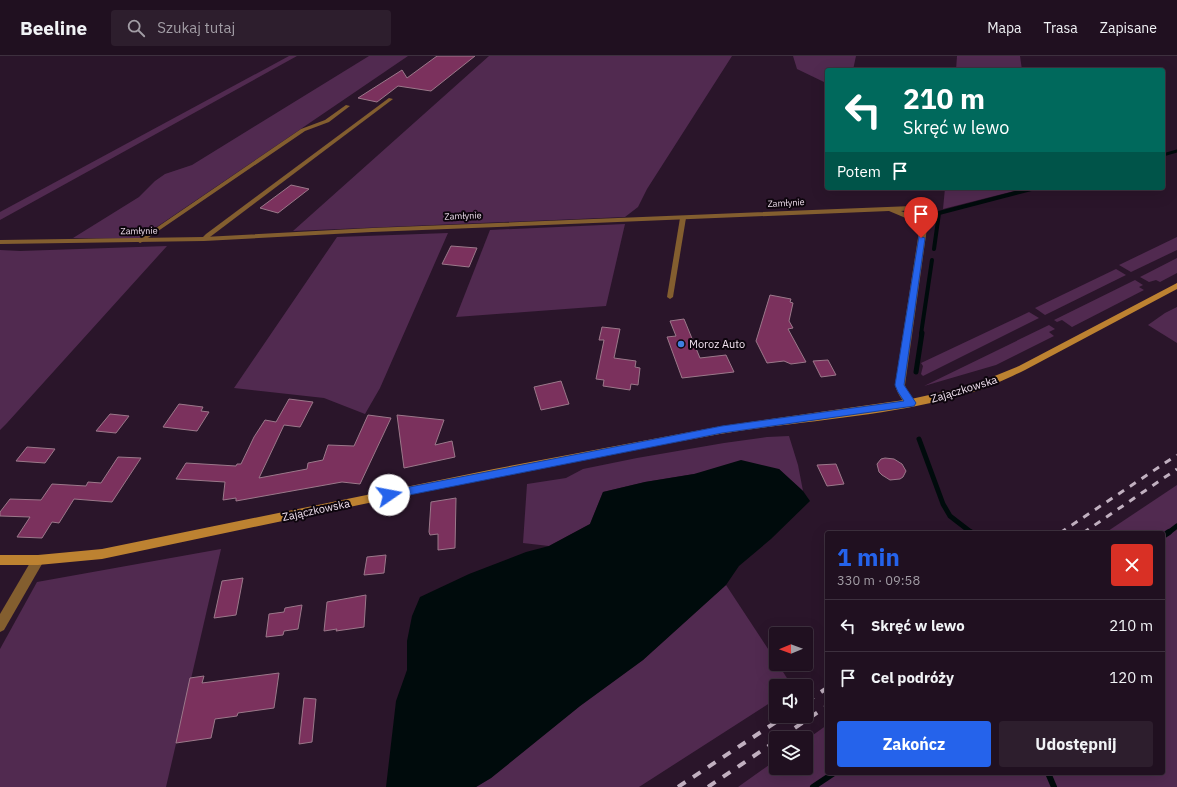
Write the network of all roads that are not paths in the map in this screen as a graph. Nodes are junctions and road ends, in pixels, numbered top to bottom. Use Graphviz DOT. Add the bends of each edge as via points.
graph roads {
  1 [pos="391,99"];
  2 [pos="348,106"];
  3 [pos="886,208"];
  4 [pos="683,218"];
  5 [pos="923,224"];
  6 [pos="204,239"];
  7 [pos="140,241"];
  8 [pos="0,242"];
  9 [pos="1177,286"];
  10 [pos="670,297"];
  11 [pos="911,403"];
  12 [pos="0,560"];
  13 [pos="38,560"];
  14 [pos="0,626"];
  1 -- 6 [label="lane"];
  2 -- 7 [label="lane" via="327,121 303,130"];
  3 -- 4 [label="street, Zamłynie"];
  3 -- 5 [label="street"];
  3 -- 5 [label="street, Zamłynie" via="912,208 925,214"];
  4 -- 6 [label="street, Zamłynie"];
  4 -- 10 [label="lane"];
  5 -- 11 [label="street" via="900,385"];
  6 -- 7 [label="street, Zamłynie"];
  7 -- 8 [label="street, Zamłynie"];
  9 -- 11 [label="main road, Zajączkowska" via="996,380 971,389"];
  11 -- 13 [label="main road, Zajączkowska" via="722,430 124,550 74,558"];
  12 -- 13 [label="main road, Zajączkowska"];
  13 -- 14 [label="street"];
}
